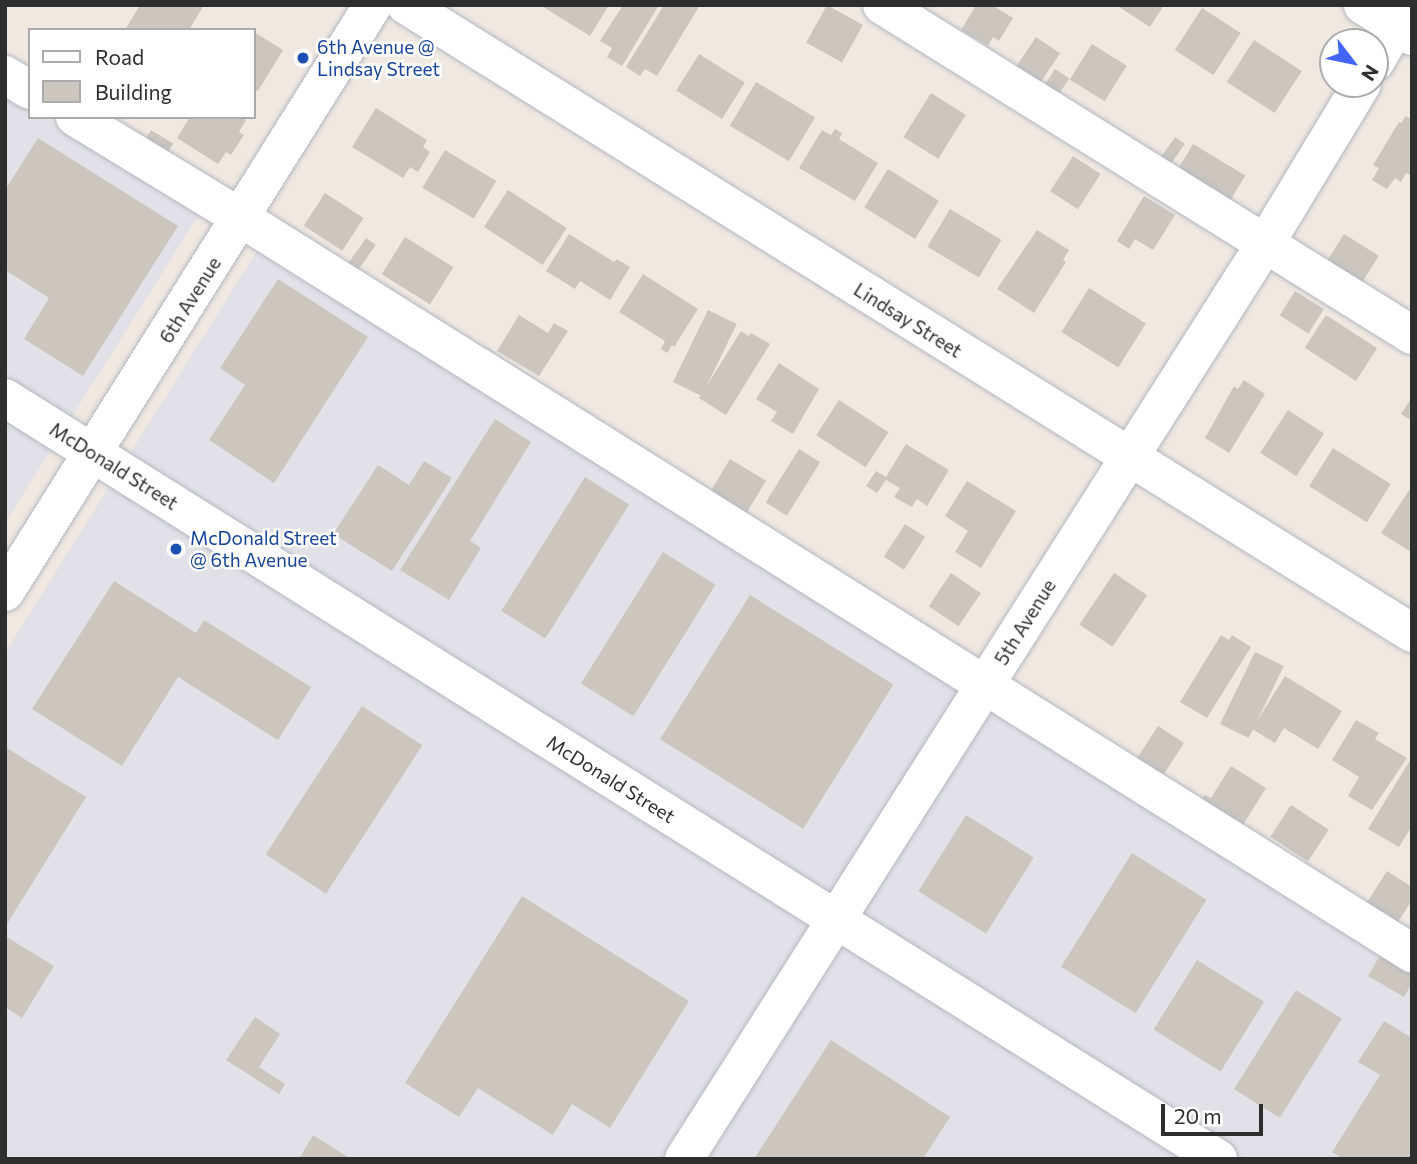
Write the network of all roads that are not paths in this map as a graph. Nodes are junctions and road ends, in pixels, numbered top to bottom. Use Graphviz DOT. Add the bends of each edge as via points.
graph roads {
  1 [pos="373,5"];
  2 [pos="405,5"];
  3 [pos="882,5"];
  4 [pos="1363,5"];
  5 [pos="1406,23"];
  6 [pos="1389,44"];
  7 [pos="5,75"];
  8 [pos="28,89"];
  9 [pos="1354,98"];
  10 [pos="78,119"];
  11 [pos="242,218"];
  12 [pos="1265,244"];
  13 [pos="1412,335"];
  14 [pos="5,398"];
  15 [pos="94,453"];
  16 [pos="1129,458"];
  17 [pos="5,593"];
  18 [pos="1412,633"];
  19 [pos="984,686"];
  20 [pos="835,921"];
  21 [pos="1412,953"];
  22 [pos="684,1159"];
  23 [pos="1218,1159"];
  1 -- 11 [label="street, 6th Avenue"];
  2 -- 16 [label="street, Lindsay Street"];
  3 -- 12 [label="street"];
  4 -- 5 [label="street"];
  5 -- 6 [label="street"];
  7 -- 8 [label="street"];
  9 -- 12 [label="street, 5th Avenue"];
  10 -- 11 [label="street"];
  11 -- 15 [label="street, 6th Avenue"];
  11 -- 19 [label="street"];
  12 -- 13 [label="street"];
  12 -- 16 [label="street, 5th Avenue"];
  14 -- 15 [label="street, McDonald Street"];
  15 -- 17 [label="street, 6th Avenue"];
  15 -- 20 [label="street, McDonald Street"];
  16 -- 18 [label="street, Lindsay Street"];
  16 -- 19 [label="street, 5th Avenue"];
  19 -- 20 [label="street, 5th Avenue"];
  19 -- 21 [label="street"];
  20 -- 22 [label="street, 5th Avenue"];
  20 -- 23 [label="street, McDonald Street"];
}
